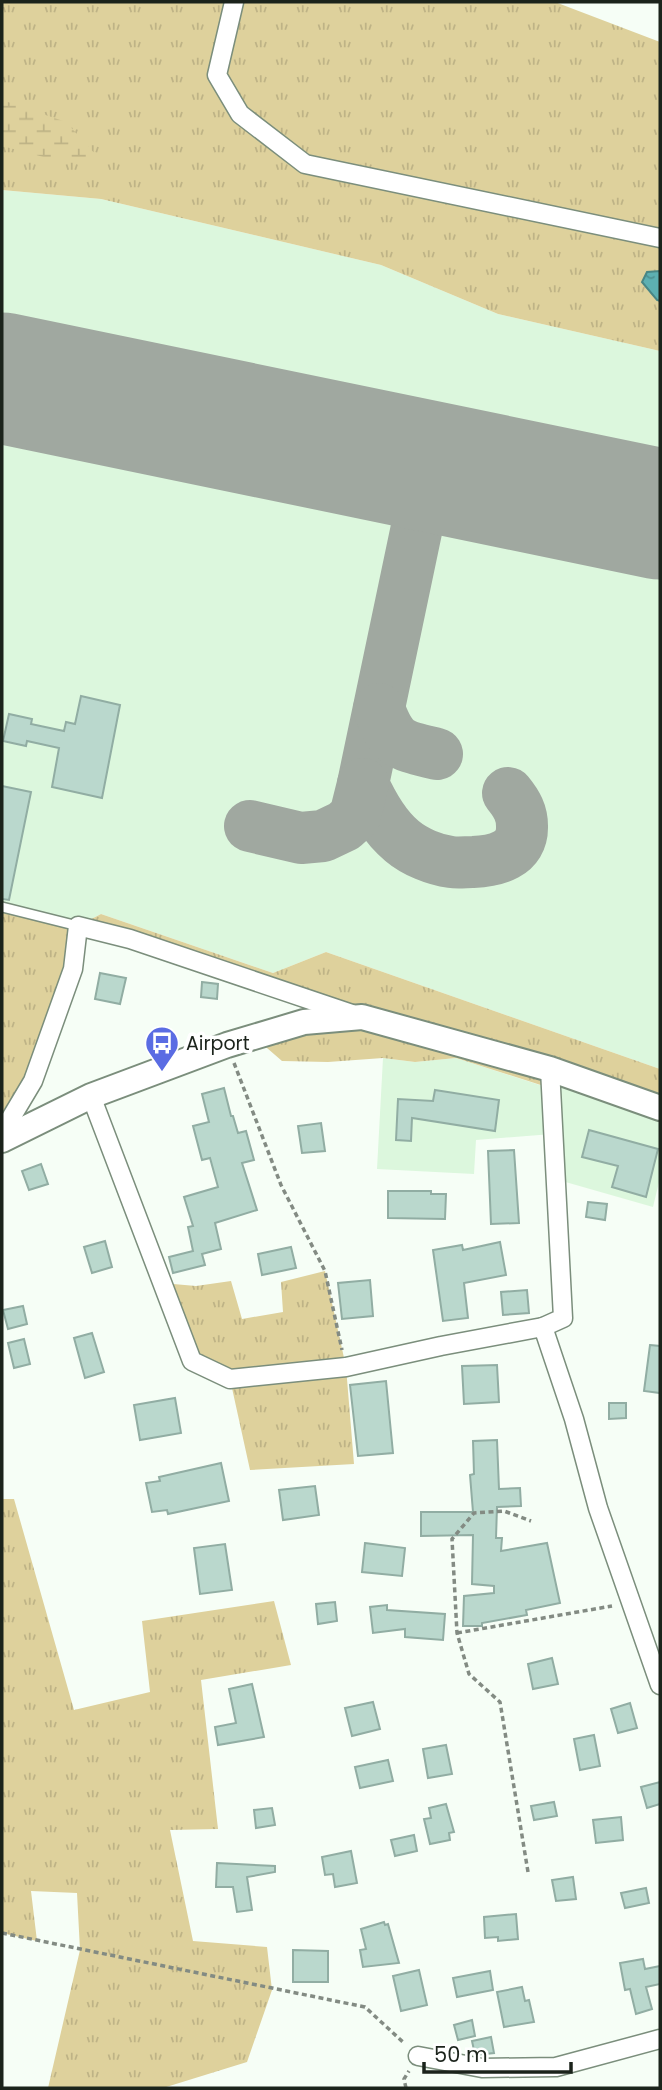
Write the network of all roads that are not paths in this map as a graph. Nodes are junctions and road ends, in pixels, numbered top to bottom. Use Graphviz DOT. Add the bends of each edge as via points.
graph roads {
  1 [pos="234,2"];
  2 [pos="660,237"];
  3 [pos="2,907"];
  4 [pos="78,926"];
  5 [pos="362,1017"];
  6 [pos="550,1069"];
  7 [pos="91,1096"];
  8 [pos="660,1108"];
  9 [pos="2,1133"];
  10 [pos="2,1140"];
  11 [pos="543,1327"];
  12 [pos="660,1685"];
  13 [pos="660,2039"];
  14 [pos="418,2056"];
  1 -- 2 [label="street" via="217,75 240,114 305,164"];
  3 -- 4 [label="lane"];
  4 -- 5 [label="street"];
  4 -- 9 [label="street" via="73,969 33,1081"];
  5 -- 6 [label="main road"];
  5 -- 7 [label="main road" via="304,1022 227,1045"];
  6 -- 8 [label="main road"];
  6 -- 11 [label="street" via="563,1318"];
  7 -- 10 [label="main road"];
  7 -- 11 [label="street" via="192,1361 230,1379 346,1367"];
  11 -- 12 [label="street" via="598,1508"];
  13 -- 14 [label="street" via="556,2067 482,2068"];
}
